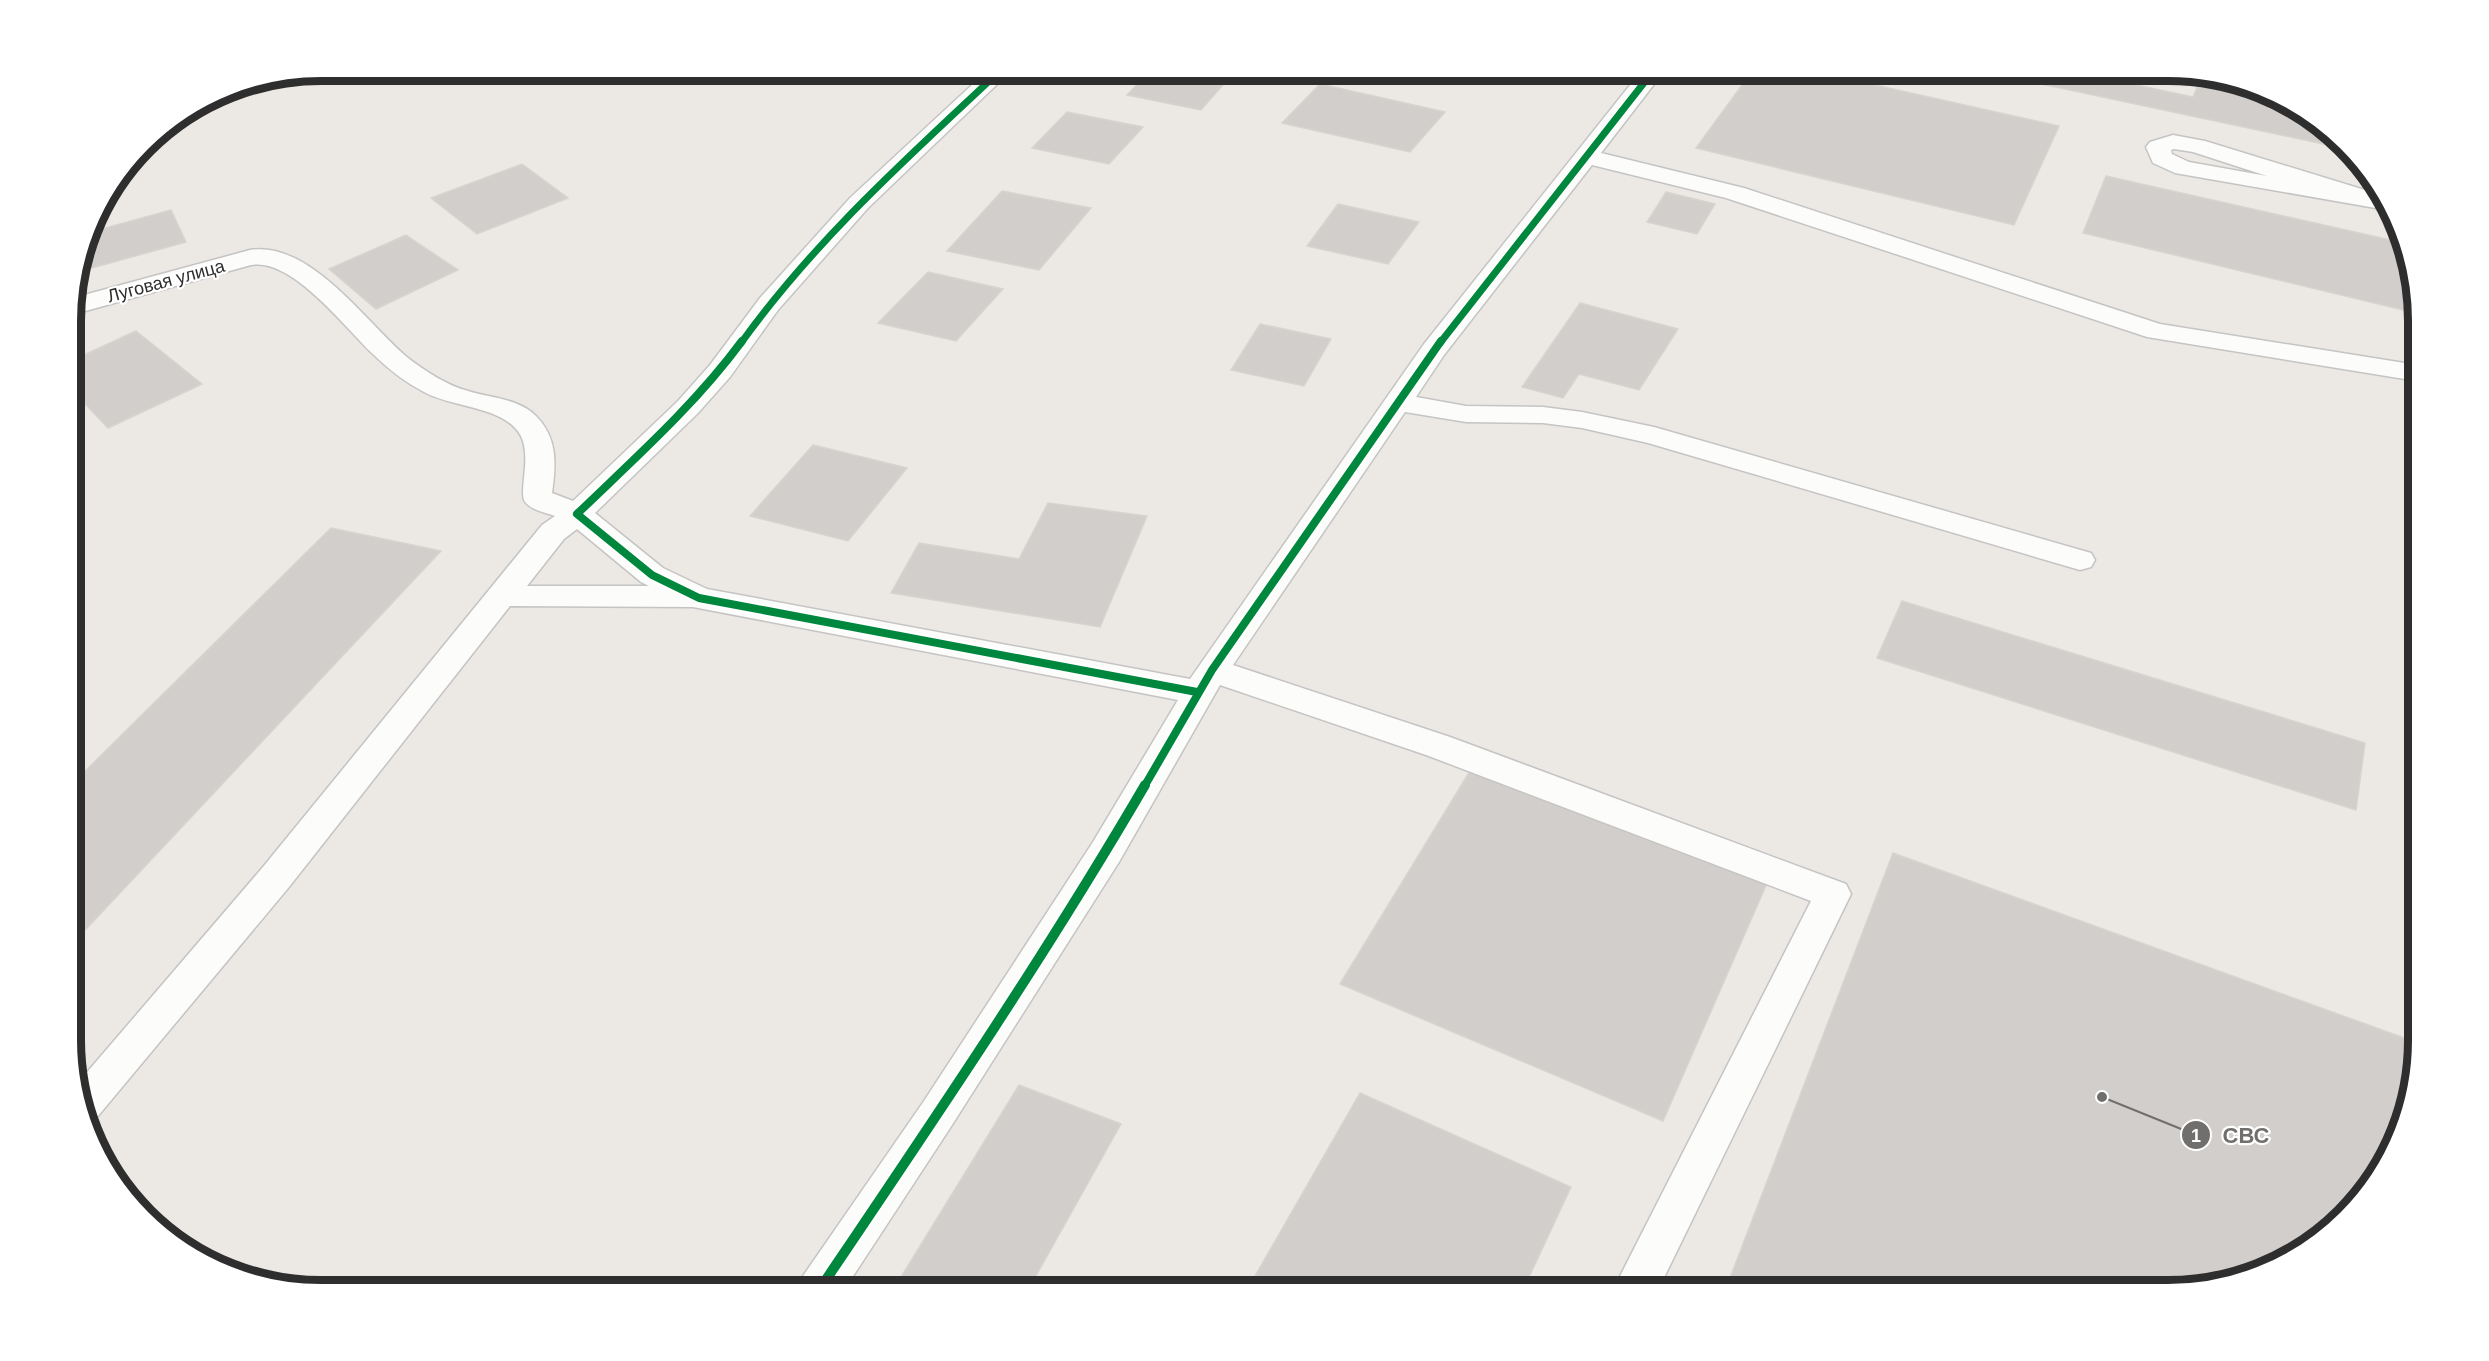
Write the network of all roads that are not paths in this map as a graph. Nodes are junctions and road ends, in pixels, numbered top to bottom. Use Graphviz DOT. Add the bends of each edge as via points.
graph roads {
  1 [pos="989,81"];
  2 [pos="1645,81"];
  3 [pos="1585,156"];
  4 [pos="2376,202"];
  5 [pos="2377,202"];
  6 [pos="82,305"];
  7 [pos="2408,373"];
  8 [pos="1398,402"];
  9 [pos="577,514"];
  10 [pos="2080,560"];
  11 [pos="504,596"];
  12 [pos="699,598"];
  13 [pos="1205,681"];
  14 [pos="88,1099"];
  15 [pos="826,1280"];
  16 [pos="1640,1280"];
  1 -- 9 [label="street" via="859,203 769,304 688,407"];
  2 -- 3 [label="street"];
  3 -- 7 [label="street" via="1735,194 2156,331"];
  3 -- 8 [label="street"];
  4 -- 5 [label="street" via="2197,146 2173,142 2158,147 2161,158 2183,168"];
  6 -- 9 [label="street, Луговая улица" via="262,256 286,264 313,282 398,363 418,377 455,396 498,406 525,421 537,440 541,458 537,498"];
  8 -- 10 [label="street" via="1466,414 1553,416 1654,436"];
  8 -- 13 [label="street"];
  9 -- 11 [label="street" via="553,532"];
  9 -- 12 [label="street" via="652,575"];
  11 -- 12 [label="street"];
  11 -- 14 [label="street" via="276,877"];
  12 -- 13 [label="street"];
  13 -- 15 [label="street" via="1106,852"];
  13 -- 16 [label="street" via="1438,746 1833,894"];
}
